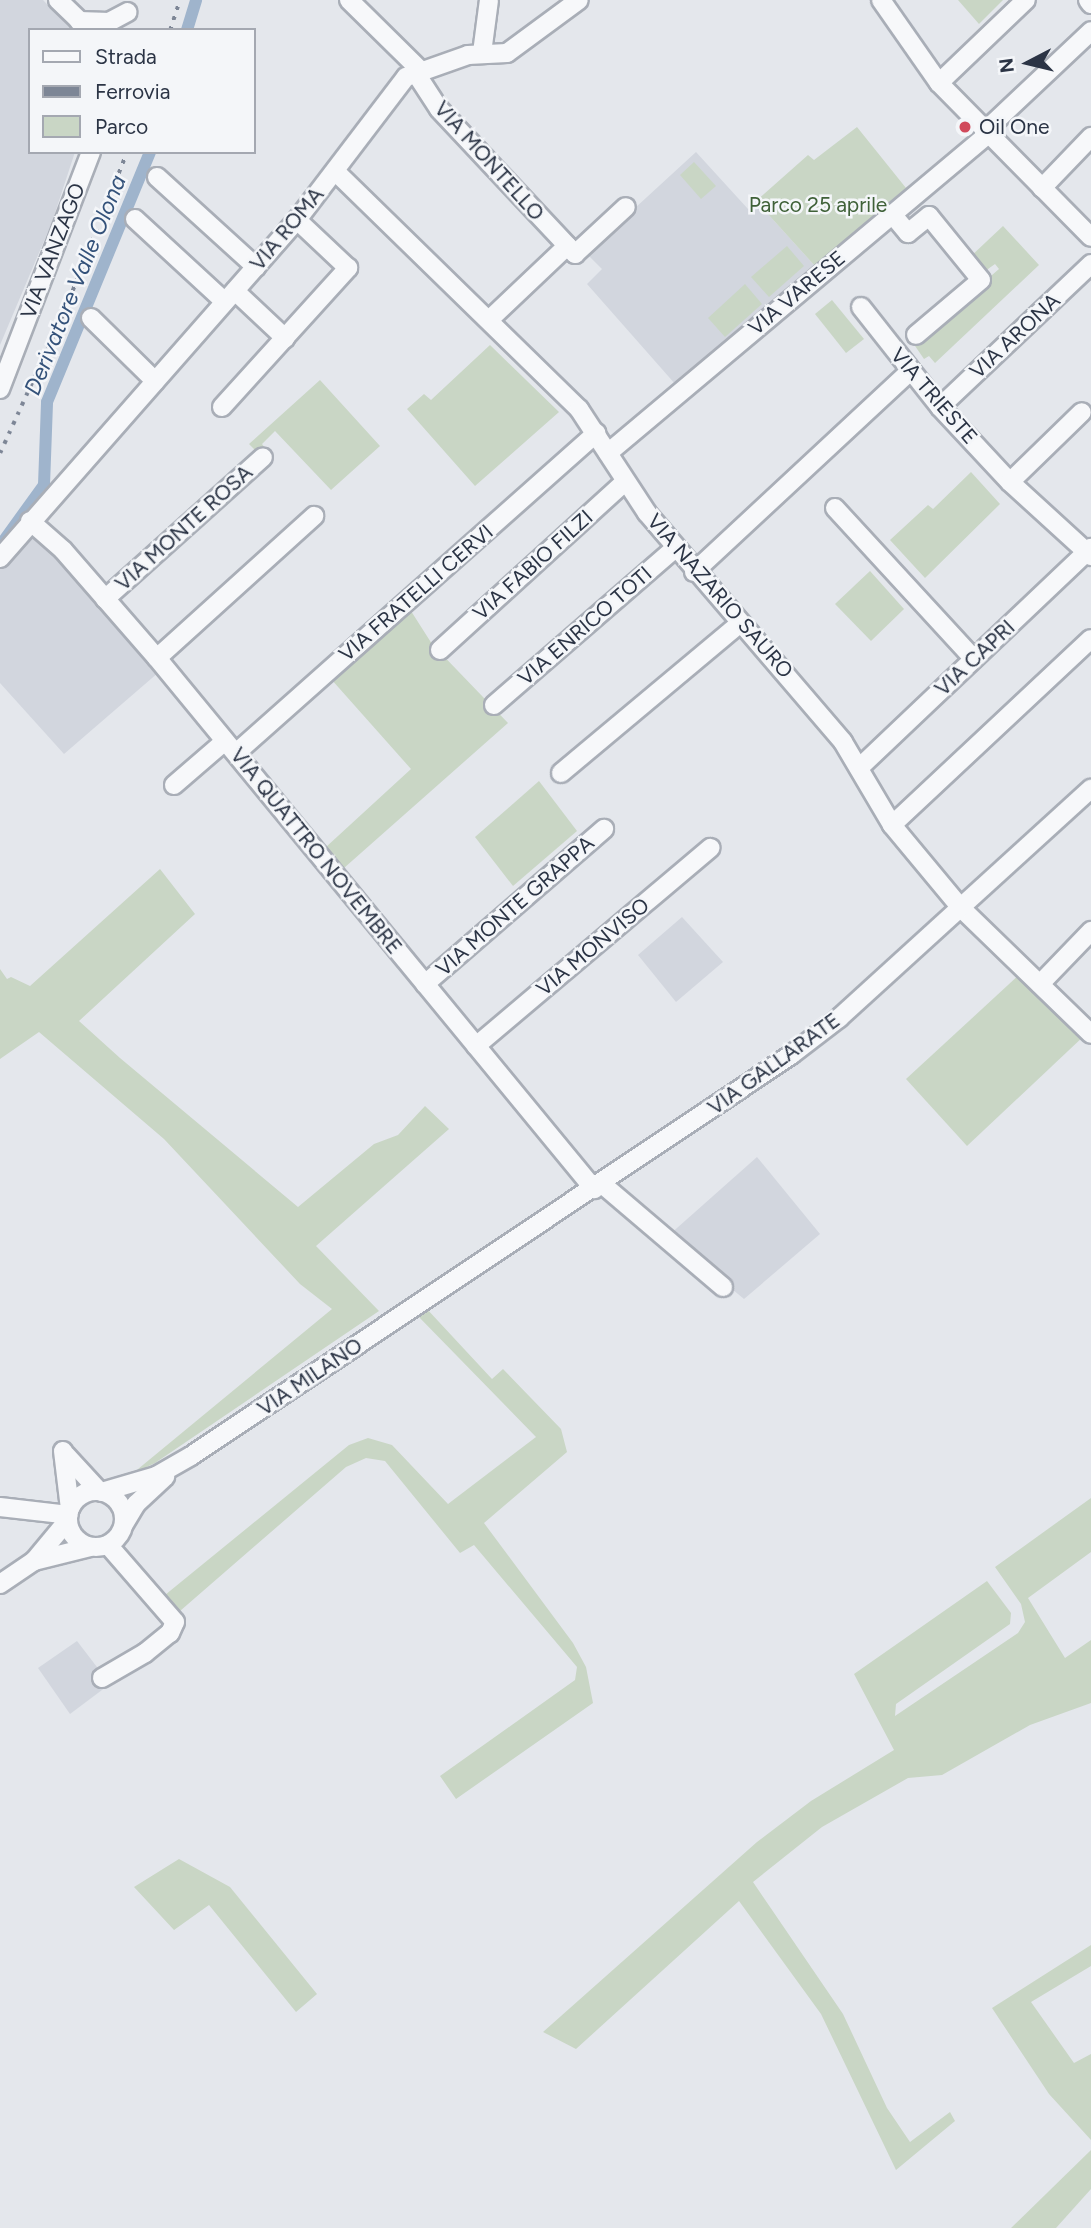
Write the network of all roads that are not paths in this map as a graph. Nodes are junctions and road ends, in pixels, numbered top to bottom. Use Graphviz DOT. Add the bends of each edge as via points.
graph roads {
  1 [pos="58,0"];
  2 [pos="349,0"];
  3 [pos="489,0"];
  4 [pos="579,0"];
  5 [pos="881,0"];
  6 [pos="1026,0"];
  7 [pos="128,12"];
  8 [pos="84,25"];
  9 [pos="1091,31"];
  10 [pos="482,53"];
  11 [pos="417,71"];
  12 [pos="939,83"];
  13 [pos="986,133"];
  14 [pos="1091,137"];
  15 [pos="89,154"];
  16 [pos="335,171"];
  17 [pos="157,177"];
  18 [pos="1042,188"];
  19 [pos="912,197"];
  20 [pos="626,207"];
  21 [pos="892,214"];
  22 [pos="929,216"];
  23 [pos="135,219"];
  24 [pos="297,220"];
  25 [pos="1091,237"];
  26 [pos="567,246"];
  27 [pos="1091,264"];
  28 [pos="256,267"];
  29 [pos="230,296"];
  30 [pos="861,307"];
  31 [pos="91,318"];
  32 [pos="489,320"];
  33 [pos="916,335"];
  34 [pos="285,338"];
  35 [pos="910,371"];
  36 [pos="2,379"];
  37 [pos="155,381"];
  38 [pos="222,407"];
  39 [pos="940,407"];
  40 [pos="1082,412"];
  41 [pos="596,433"];
  42 [pos="608,453"];
  43 [pos="263,457"];
  44 [pos="626,481"];
  45 [pos="1010,482"];
  46 [pos="835,508"];
  47 [pos="314,516"];
  48 [pos="30,521"];
  49 [pos="675,548"];
  50 [pos="1089,552"];
  51 [pos="0,558"];
  52 [pos="694,572"];
  53 [pos="105,598"];
  54 [pos="740,624"];
  55 [pos="1091,639"];
  56 [pos="440,650"];
  57 [pos="157,658"];
  58 [pos="974,659"];
  59 [pos="494,705"];
  60 [pos="231,747"];
  61 [pos="859,768"];
  62 [pos="561,773"];
  63 [pos="174,785"];
  64 [pos="1090,791"];
  65 [pos="892,825"];
  66 [pos="604,829"];
  67 [pos="710,848"];
  68 [pos="960,907"];
  69 [pos="1091,931"];
  70 [pos="425,984"];
  71 [pos="1040,984"];
  72 [pos="1091,1034"];
  73 [pos="476,1046"];
  74 [pos="598,1187"];
  75 [pos="723,1287"];
  76 [pos="429,1299"];
  77 [pos="191,1456"];
  78 [pos="101,1492"];
  79 [pos="0,1507"];
  80 [pos="69,1515"];
  81 [pos="124,1524"];
  82 [pos="99,1546"];
  83 [pos="34,1561"];
  84 [pos="0,1584"];
  85 [pos="103,1678"];
  1 -- 8 [label="street"];
  2 -- 11 [label="street, VIA MONTELLO"];
  3 -- 10 [label="street"];
  4 -- 10 [label="street, VIA ROMA" via="507,52 495,56"];
  5 -- 12 [label="street"];
  6 -- 12 [label="street"];
  7 -- 8 [label="street" via="109,22"];
  9 -- 13 [label="street"];
  10 -- 11 [label="street, VIA ROMA"];
  11 -- 16 [label="street, VIA ROMA" via="400,83"];
  11 -- 26 [label="street, VIA MONTELLO" via="439,110"];
  12 -- 13 [label="street"];
  13 -- 18 [label="street"];
  13 -- 19 [label="street, VIA VARESE"];
  14 -- 18 [label="street"];
  15 -- 36 [label="street, VIA VANZAGO"];
  16 -- 24 [label="street, VIA ROMA"];
  16 -- 32 [label="street, VIA NAZARIO SAURO"];
  17 -- 28 [label="street"];
  18 -- 25 [label="street"];
  19 -- 21 [label="street, VIA VARESE"];
  19 -- 22 [label="street"];
  20 -- 26 [label="street" via="575,254"];
  21 -- 22 [label="street" via="908,233"];
  21 -- 42 [label="street, VIA VARESE"];
  22 -- 33 [label="street" via="988,274"];
  23 -- 29 [label="street"];
  24 -- 28 [label="street, VIA ROMA"];
  24 -- 34 [label="street" via="348,268"];
  26 -- 32 [label="street"];
  27 -- 39 [label="street, VIA ARONA"];
  28 -- 29 [label="street, VIA ROMA"];
  29 -- 34 [label="street"];
  29 -- 37 [label="street, VIA ROMA"];
  30 -- 35 [label="street, VIA TRIESTE"];
  31 -- 37 [label="street"];
  32 -- 41 [label="street, VIA NAZARIO SAURO" via="564,393"];
  34 -- 38 [label="street"];
  35 -- 39 [label="street, VIA TRIESTE"];
  35 -- 52 [label="street"];
  37 -- 48 [label="street, VIA ROMA"];
  39 -- 45 [label="street, VIA TRIESTE"];
  40 -- 45 [label="street"];
  41 -- 42 [label="street, VIA NAZARIO SAURO"];
  41 -- 60 [label="street, VIA FRATELLI CERVI"];
  42 -- 44 [label="street, VIA NAZARIO SAURO"];
  43 -- 53 [label="street, VIA MONTE ROSA"];
  44 -- 49 [label="street, VIA NAZARIO SAURO"];
  44 -- 56 [label="street, VIA FABIO FILZI"];
  45 -- 50 [label="street, VIA TRIESTE"];
  46 -- 58 [label="street"];
  47 -- 57 [label="street"];
  48 -- 51 [label="street, VIA ROMA"];
  48 -- 53 [label="street, VIA QUATTRO NOVEMBRE"];
  49 -- 52 [label="street, VIA NAZARIO SAURO"];
  49 -- 59 [label="street, VIA ENRICO TOTI"];
  50 -- 58 [label="street, VIA CAPRI"];
  52 -- 54 [label="street, VIA NAZARIO SAURO"];
  53 -- 57 [label="street, VIA QUATTRO NOVEMBRE"];
  54 -- 61 [label="street, VIA NAZARIO SAURO" via="808,697"];
  54 -- 62 [label="street"];
  55 -- 65 [label="street"];
  57 -- 60 [label="street, VIA QUATTRO NOVEMBRE"];
  58 -- 61 [label="street, VIA CAPRI"];
  60 -- 63 [label="street, VIA FRATELLI CERVI"];
  60 -- 70 [label="street, VIA QUATTRO NOVEMBRE"];
  61 -- 65 [label="street, VIA NAZARIO SAURO"];
  64 -- 68 [label="street, VIA GALLARATE"];
  65 -- 68 [label="street, VIA NAZARIO SAURO"];
  66 -- 70 [label="street, VIA MONTE GRAPPA"];
  67 -- 73 [label="street, VIA MONVISO"];
  68 -- 71 [label="street, VIA NAZARIO SAURO"];
  68 -- 74 [label="street, VIA GALLARATE" via="792,1055"];
  69 -- 71 [label="street"];
  70 -- 73 [label="street, VIA QUATTRO NOVEMBRE"];
  71 -- 72 [label="street, VIA NAZARIO SAURO"];
  73 -- 74 [label="street, VIA QUATTRO NOVEMBRE"];
  74 -- 75 [label="street, VIA QUATTRO NOVEMBRE"];
  74 -- 76 [label="street, VIA GALLARATE"];
  76 -- 77 [label="street, VIA MILANO"];
  77 -- 78 [label="street, VIA MILANO" via="156,1476"];
  77 -- 81 [label="street, VIA MILANO" via="152,1488"];
  78 -- 80 [label="street" via="81,1496"];
  78 -- 80 [label="street" via="63,1451"];
  78 -- 81 [label="street" via="121,1506"];
  79 -- 80 [label="street"];
  80 -- 82 [label="street" via="74,1537"];
  80 -- 83 [label="street"];
  81 -- 82 [label="street"];
  82 -- 83 [label="street"];
  82 -- 85 [label="street" via="175,1622 170,1633 145,1653"];
  83 -- 84 [label="street"];
}
